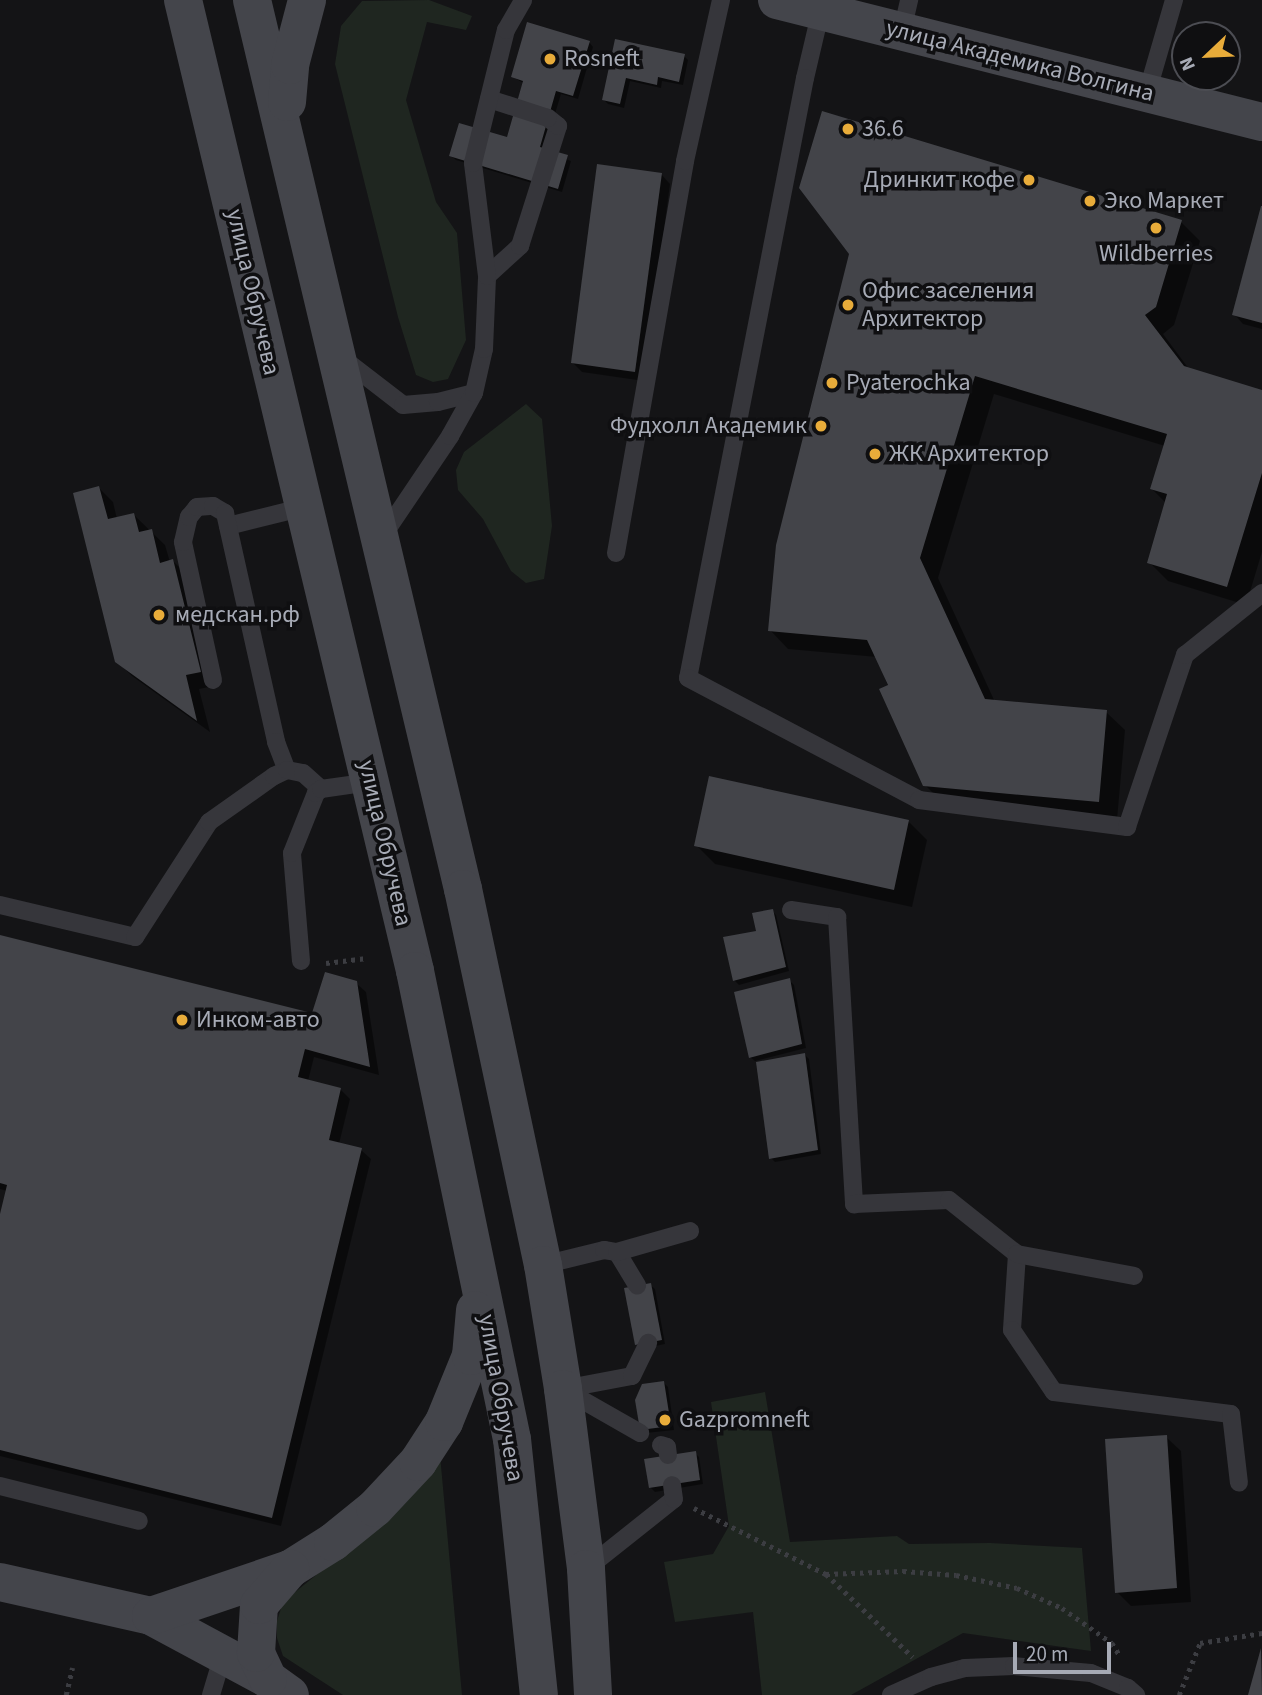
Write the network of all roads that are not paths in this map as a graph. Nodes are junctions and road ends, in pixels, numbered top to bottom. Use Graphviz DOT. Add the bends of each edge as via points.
graph roads {
  1 [pos="183,0"];
  2 [pos="252,0"];
  3 [pos="307,0"];
  4 [pos="523,0"];
  5 [pos="721,0"];
  6 [pos="777,0"];
  7 [pos="1174,0"];
  8 [pos="821,10"];
  9 [pos="905,15"];
  10 [pos="1147,93"];
  11 [pos="489,99"];
  12 [pos="1262,122"];
  13 [pos="285,136"];
  14 [pos="487,276"];
  15 [pos="338,355"];
  16 [pos="474,393"];
  17 [pos="305,507"];
  18 [pos="228,526"];
  19 [pos="382,537"];
  20 [pos="616,553"];
  21 [pos="1262,593"];
  22 [pos="213,680"];
  23 [pos="287,770"];
  24 [pos="370,782"];
  25 [pos="321,789"];
  26 [pos="0,905"];
  27 [pos="791,910"];
  28 [pos="300,961"];
  29 [pos="690,1231"];
  30 [pos="617,1252"];
  31 [pos="1017,1254"];
  32 [pos="543,1265"];
  33 [pos="478,1273"];
  34 [pos="1134,1276"];
  35 [pos="637,1285"];
  36 [pos="648,1343"];
  37 [pos="563,1388"];
  38 [pos="640,1433"];
  39 [pos="1238,1483"];
  40 [pos="0,1486"];
  41 [pos="673,1492"];
  42 [pos="139,1521"];
  43 [pos="290,1569"];
  44 [pos="586,1569"];
  45 [pos="0,1581"];
  46 [pos="151,1616"];
  47 [pos="223,1655"];
  48 [pos="279,1687"];
  49 [pos="1132,1692"];
  50 [pos="211,1695"];
  51 [pos="539,1695"];
  52 [pos="593,1695"];
  53 [pos="891,1695"];
  1 -- 17 [label="main road, улица Обручева"];
  2 -- 13 [label="main road"];
  3 -- 13 [label="main road" via="290,65"];
  4 -- 11 [label="lane" via="506,30"];
  5 -- 20 [label="lane" via="685,161"];
  6 -- 8 [label="main road, улица Академика Волгина"];
  7 -- 10 [label="lane"];
  8 -- 9 [label="main road, улица Академика Волгина"];
  8 -- 21 [label="lane" via="688,678 919,800 1127,827 1185,655"];
  9 -- 10 [label="main road, улица Академика Волгина"];
  10 -- 12 [label="main road, улица Академика Волгина"];
  11 -- 14 [label="lane" via="473,163"];
  11 -- 14 [label="lane" via="548,118 558,126 520,246"];
  13 -- 15 [label="main road"];
  14 -- 16 [label="lane" via="484,349"];
  15 -- 16 [label="lane" via="402,405"];
  15 -- 19 [label="main road"];
  16 -- 19 [label="lane"];
  17 -- 18 [label="lane"];
  17 -- 24 [label="main road, улица Обручева"];
  18 -- 22 [label="lane" via="225,513 213,506 197,507 189,516 183,542"];
  18 -- 23 [label="lane" via="276,742"];
  19 -- 32 [label="main road" via="496,1036"];
  23 -- 25 [label="lane" via="303,773"];
  23 -- 26 [label="lane" via="209,822 135,937"];
  24 -- 25 [label="lane"];
  24 -- 33 [label="main road, улица Обручева"];
  25 -- 28 [label="lane" via="292,853"];
  27 -- 31 [label="lane" via="837,917 854,1204 949,1200"];
  29 -- 30 [label="lane"];
  30 -- 32 [label="lane" via="604,1250"];
  30 -- 35 [label="lane"];
  31 -- 34 [label="lane"];
  31 -- 39 [label="lane" via="1012,1330 1054,1392 1231,1415"];
  32 -- 37 [label="main road"];
  33 -- 43 [label="main road" via="471,1356 444,1422 418,1462 375,1508"];
  33 -- 51 [label="main road, улица Обручева" via="512,1439"];
  36 -- 37 [label="lane" via="632,1376"];
  37 -- 38 [label="lane"];
  37 -- 44 [label="main road"];
  40 -- 42 [label="lane"];
  41 -- 44 [label="lane"];
  43 -- 46 [label="main road"];
  43 -- 48 [label="main road" via="259,1605 256,1653"];
  44 -- 52 [label="main road"];
  45 -- 46 [label="main road"];
  46 -- 47 [label="main road"];
  47 -- 48 [label="main road"];
  47 -- 50 [label="lane"];
  49 -- 53 [label="lane" via="1091,1673 1013,1666 965,1668"];
}
